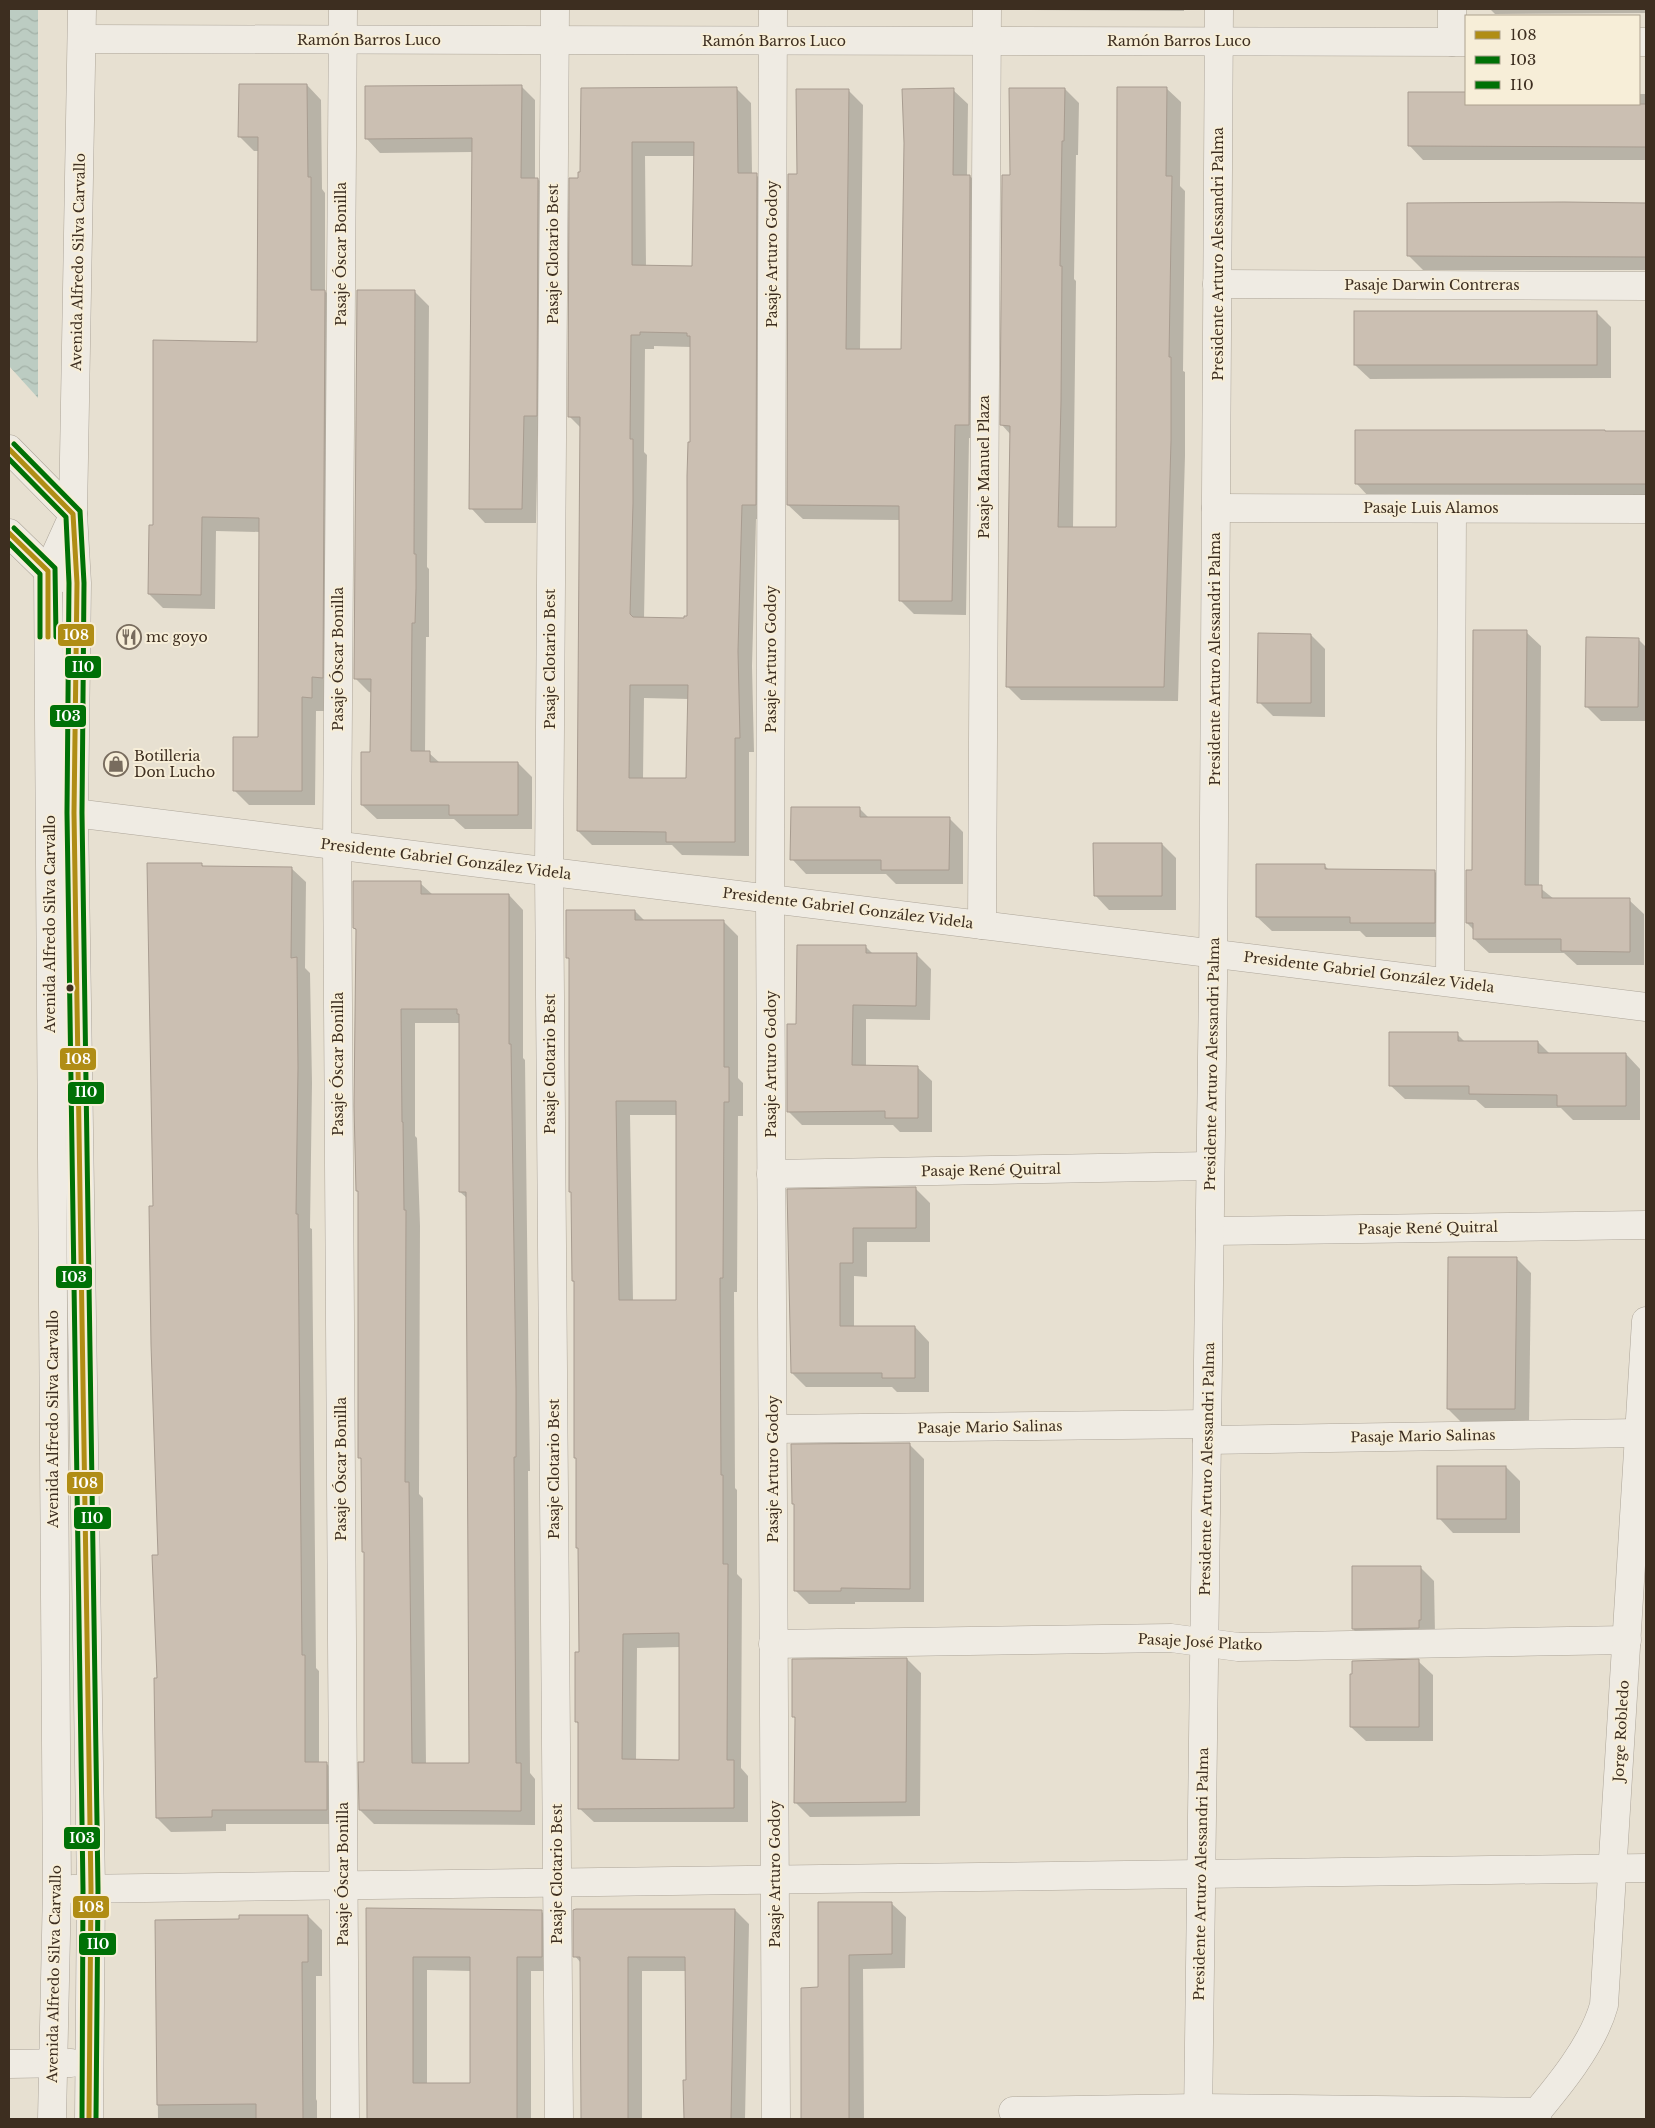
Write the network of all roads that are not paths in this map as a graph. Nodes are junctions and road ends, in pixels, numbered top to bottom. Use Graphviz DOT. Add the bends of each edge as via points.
graph roads {
  1 [pos="82,9"];
  2 [pos="343,9"];
  3 [pos="555,9"];
  4 [pos="773,9"];
  5 [pos="987,9"];
  6 [pos="1219,9"];
  7 [pos="1452,9"];
  8 [pos="82,40"];
  9 [pos="342,40"];
  10 [pos="555,40"];
  11 [pos="773,41"];
  12 [pos="986,41"];
  13 [pos="1219,42"];
  14 [pos="1459,42"];
  15 [pos="1217,284"];
  16 [pos="1646,286"];
  17 [pos="9,449"];
  18 [pos="1216,508"];
  19 [pos="1452,508"];
  20 [pos="1646,509"];
  21 [pos="74,514"];
  22 [pos="9,533"];
  23 [pos="39,562"];
  24 [pos="77,583"];
  25 [pos="62,812"];
  26 [pos="337,845"];
  27 [pos="549,871"];
  28 [pos="770,899"];
  29 [pos="982,925"];
  30 [pos="1213,953"];
  31 [pos="1450,982"];
  32 [pos="1646,1007"];
  33 [pos="1210,1166"];
  34 [pos="771,1174"];
  35 [pos="1646,1225"];
  36 [pos="1210,1231"];
  37 [pos="1646,1321"];
  38 [pos="773,1429"];
  39 [pos="1207,1432"];
  40 [pos="1639,1432"];
  41 [pos="1627,1640"];
  42 [pos="1204,1642"];
  43 [pos="773,1644"];
  44 [pos="1613,1868"];
  45 [pos="1646,1868"];
  46 [pos="1201,1873"];
  47 [pos="775,1879"];
  48 [pos="557,1882"];
  49 [pos="343,1885"];
  50 [pos="91,1888"];
  51 [pos="56,1889"];
  52 [pos="15,2063"];
  53 [pos="53,2063"];
  54 [pos="90,2063"];
  55 [pos="1012,2111"];
  56 [pos="1198,2114"];
  57 [pos="1534,2116"];
  58 [pos="52,2119"];
  59 [pos="89,2119"];
  60 [pos="345,2119"];
  61 [pos="559,2119"];
  62 [pos="776,2119"];
  1 -- 8 [label="street, Avenida Alfredo Silva Carvallo"];
  2 -- 9 [label="street, Pasaje Óscar Bonilla"];
  3 -- 10 [label="street, Pasaje Clotario Best"];
  4 -- 11 [label="street, Pasaje Arturo Godoy"];
  5 -- 12 [label="street, Pasaje Manuel Plaza"];
  6 -- 13 [label="street, Presidente Arturo Alessandri Palma"];
  7 -- 14 [label="street"];
  8 -- 9 [label="street, Ramón Barros Luco"];
  8 -- 21 [label="street, Avenida Alfredo Silva Carvallo"];
  9 -- 10 [label="street, Ramón Barros Luco"];
  9 -- 26 [label="street, Pasaje Óscar Bonilla"];
  10 -- 11 [label="street, Ramón Barros Luco"];
  10 -- 27 [label="street, Pasaje Clotario Best"];
  11 -- 12 [label="street, Ramón Barros Luco"];
  11 -- 28 [label="street, Pasaje Arturo Godoy"];
  12 -- 13 [label="street, Ramón Barros Luco"];
  12 -- 29 [label="street, Pasaje Manuel Plaza"];
  13 -- 14 [label="street, Ramón Barros Luco"];
  13 -- 15 [label="street, Presidente Arturo Alessandri Palma"];
  15 -- 16 [label="street, Pasaje Darwin Contreras"];
  15 -- 18 [label="street, Presidente Arturo Alessandri Palma"];
  17 -- 21 [label="street"];
  18 -- 19 [label="street, Pasaje Luis Alamos"];
  18 -- 30 [label="street, Presidente Arturo Alessandri Palma"];
  19 -- 20 [label="street, Pasaje Luis Alamos"];
  19 -- 31 [label="street"];
  21 -- 23 [label="street, Avenida Alfredo Silva Carvallo"];
  21 -- 24 [label="street, Avenida Alfredo Silva Carvallo"];
  22 -- 23 [label="street"];
  23 -- 24 [label="street"];
  23 -- 25 [label="street, Avenida Alfredo Silva Carvallo"];
  24 -- 25 [label="street, Avenida Alfredo Silva Carvallo"];
  25 -- 26 [label="street, Presidente Gabriel González Videla"];
  25 -- 50 [label="street, Avenida Alfredo Silva Carvallo"];
  25 -- 51 [label="street, Avenida Alfredo Silva Carvallo"];
  26 -- 27 [label="street, Presidente Gabriel González Videla"];
  26 -- 49 [label="street, Pasaje Óscar Bonilla"];
  27 -- 28 [label="street, Presidente Gabriel González Videla"];
  27 -- 48 [label="street, Pasaje Clotario Best"];
  28 -- 29 [label="street, Presidente Gabriel González Videla"];
  28 -- 34 [label="street, Pasaje Arturo Godoy"];
  29 -- 30 [label="street, Presidente Gabriel González Videla"];
  30 -- 31 [label="street, Presidente Gabriel González Videla"];
  30 -- 33 [label="street, Presidente Arturo Alessandri Palma"];
  31 -- 32 [label="street, Presidente Gabriel González Videla"];
  33 -- 34 [label="street, Pasaje René Quitral"];
  33 -- 36 [label="street, Presidente Arturo Alessandri Palma"];
  34 -- 38 [label="street, Pasaje Arturo Godoy"];
  35 -- 36 [label="street, Pasaje René Quitral"];
  36 -- 39 [label="street, Presidente Arturo Alessandri Palma"];
  37 -- 40 [label="street, Jorge Robledo"];
  38 -- 39 [label="street, Pasaje Mario Salinas"];
  38 -- 43 [label="street, Pasaje Arturo Godoy"];
  39 -- 40 [label="street, Pasaje Mario Salinas"];
  39 -- 42 [label="street, Presidente Arturo Alessandri Palma"];
  40 -- 41 [label="street, Jorge Robledo"];
  41 -- 42 [label="street, Pasaje José Platko" via="1238,1647"];
  41 -- 44 [label="street, Jorge Robledo"];
  42 -- 43 [label="street, Pasaje José Platko" via="1171,1638"];
  42 -- 46 [label="street, Presidente Arturo Alessandri Palma"];
  43 -- 47 [label="street, Pasaje Arturo Godoy"];
  44 -- 45 [label="street"];
  44 -- 46 [label="street"];
  44 -- 57 [label="street, Jorge Robledo" via="1604,2005 1599,2022 1589,2042"];
  46 -- 47 [label="street"];
  46 -- 56 [label="street, Presidente Arturo Alessandri Palma"];
  47 -- 48 [label="street"];
  47 -- 62 [label="street, Pasaje Arturo Godoy"];
  48 -- 49 [label="street"];
  48 -- 61 [label="street, Pasaje Clotario Best"];
  49 -- 50 [label="street"];
  49 -- 60 [label="street, Pasaje Óscar Bonilla"];
  50 -- 51 [label="street"];
  50 -- 54 [label="street, Avenida Alfredo Silva Carvallo"];
  51 -- 53 [label="street, Avenida Alfredo Silva Carvallo"];
  52 -- 53 [label="street"];
  53 -- 54 [label="street"];
  53 -- 58 [label="street, Avenida Alfredo Silva Carvallo"];
  54 -- 59 [label="street, Avenida Alfredo Silva Carvallo"];
  55 -- 56 [label="street"];
  56 -- 57 [label="street"];
}
